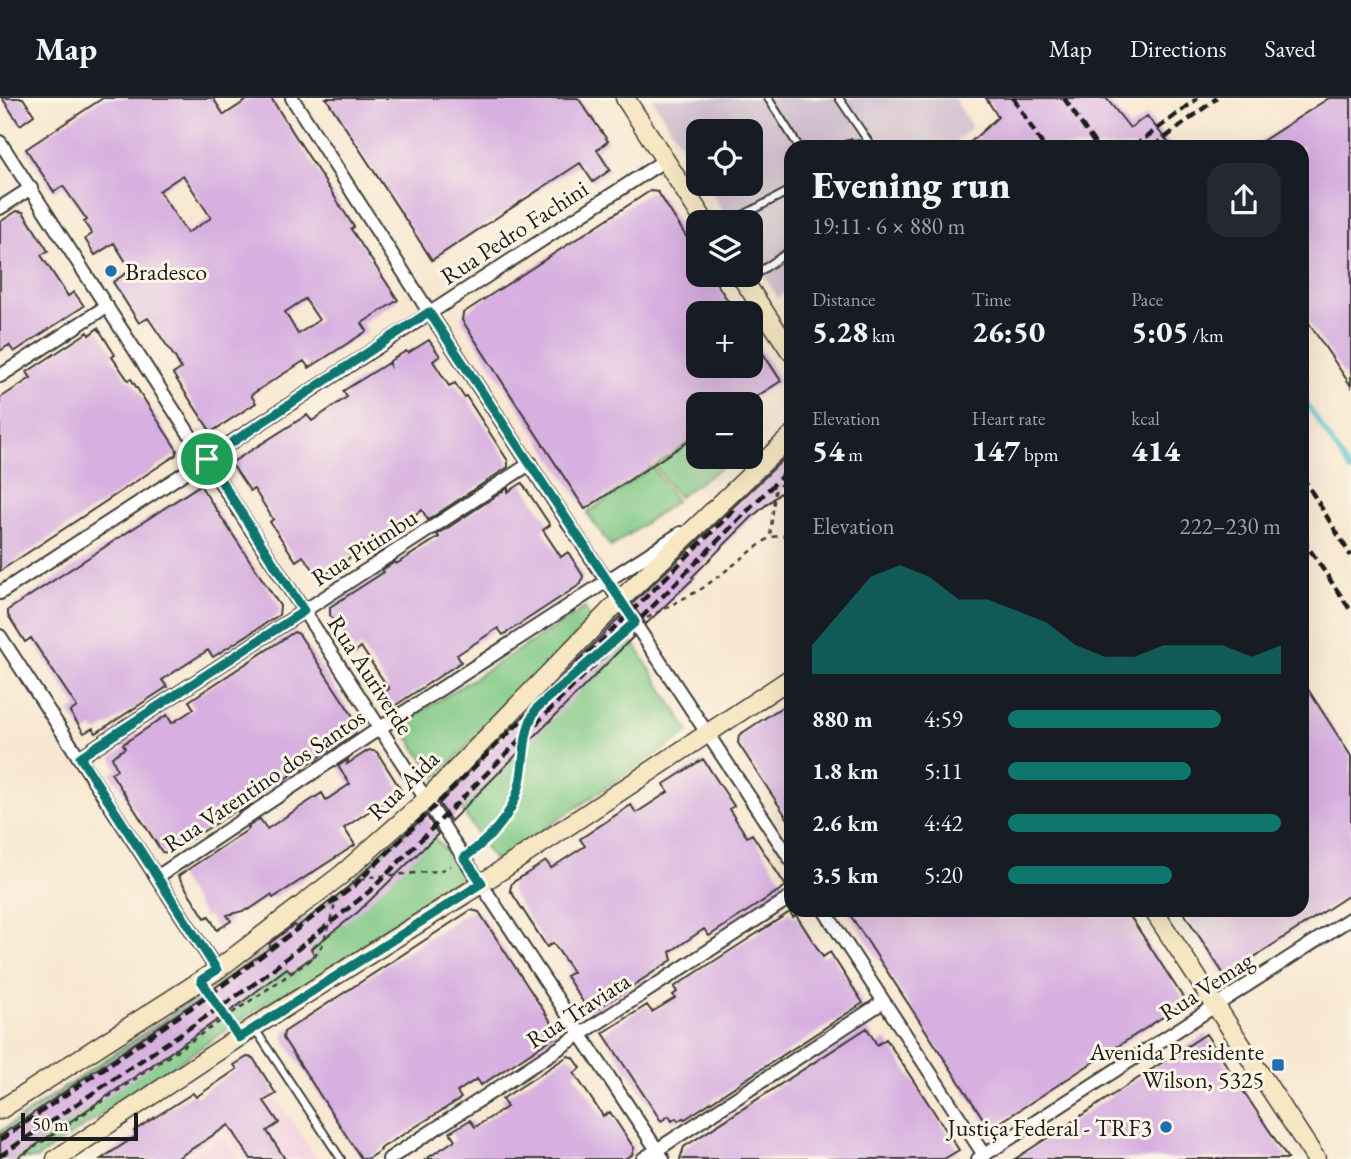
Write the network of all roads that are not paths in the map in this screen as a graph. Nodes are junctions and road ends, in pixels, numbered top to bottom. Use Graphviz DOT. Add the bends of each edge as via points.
graph roads {
  1 [pos="292,98"];
  2 [pos="625,98"];
  3 [pos="768,98"];
  4 [pos="839,98"];
  5 [pos="795,140"];
  6 [pos="866,140"];
  7 [pos="0,142"];
  8 [pos="665,160"];
  9 [pos="31,188"];
  10 [pos="784,194"];
  11 [pos="0,208"];
  12 [pos="697,210"];
  13 [pos="753,210"];
  14 [pos="784,254"];
  15 [pos="763,267"];
  16 [pos="747,287"];
  17 [pos="107,306"];
  18 [pos="429,312"];
  19 [pos="784,342"];
  20 [pos="0,376"];
  21 [pos="784,443"];
  22 [pos="207,459"];
  23 [pos="531,463"];
  24 [pos="710,514"];
  25 [pos="608,582"];
  26 [pos="0,593"];
  27 [pos="620,600"];
  28 [pos="304,611"];
  29 [pos="0,636"];
  30 [pos="784,682"];
  31 [pos="380,728"];
  32 [pos="708,731"];
  33 [pos="80,757"];
  34 [pos="427,799"];
  35 [pos="784,848"];
  36 [pos="157,877"];
  37 [pos="482,883"];
  38 [pos="784,902"];
  39 [pos="828,917"];
  40 [pos="1157,917"];
  41 [pos="1351,918"];
  42 [pos="217,970"];
  43 [pos="883,1002"];
  44 [pos="1214,1005"];
  45 [pos="254,1027"];
  46 [pos="580,1033"];
  47 [pos="0,1110"];
  48 [pos="660,1154"];
  49 [pos="981,1157"];
  50 [pos="56,1159"];
  51 [pos="341,1159"];
  52 [pos="389,1159"];
  53 [pos="643,1159"];
  54 [pos="1315,1159"];
  1 -- 18 [label="street"];
  2 -- 8 [label="street"];
  3 -- 5 [label="lane"];
  4 -- 6 [label="lane"];
  7 -- 9 [label="street, Rua Auriverde"];
  8 -- 12 [label="street"];
  8 -- 18 [label="street, Rua Pedro Fachini"];
  9 -- 11 [label="street"];
  9 -- 17 [label="street, Rua Auriverde"];
  10 -- 13 [label="lane"];
  14 -- 15 [label="lane"];
  16 -- 19 [label="street"];
  17 -- 20 [label="street"];
  17 -- 22 [label="street, Rua Auriverde"];
  18 -- 22 [label="street, Rua Pedro Fachini"];
  18 -- 23 [label="street"];
  21 -- 24 [label="street, Rua Aida"];
  22 -- 26 [label="street, Rua Pedro Fachini"];
  22 -- 28 [label="street, Rua Auriverde"];
  23 -- 25 [label="street"];
  23 -- 28 [label="street, Rua Pitimbu"];
  24 -- 25 [label="street, Rua Vatentino dos Santos"];
  24 -- 27 [label="street, Rua Aida"];
  25 -- 27 [label="street"];
  25 -- 31 [label="street, Rua Vatentino dos Santos"];
  27 -- 32 [label="street"];
  27 -- 34 [label="street, Rua Aida"];
  28 -- 31 [label="street, Rua Auriverde"];
  28 -- 33 [label="street, Rua Pitimbu"];
  29 -- 33 [label="street"];
  30 -- 32 [label="street"];
  31 -- 34 [label="street, Rua Auriverde"];
  31 -- 36 [label="street, Rua Vatentino dos Santos"];
  32 -- 35 [label="street"];
  32 -- 37 [label="street"];
  33 -- 36 [label="street"];
  34 -- 37 [label="street, Rua Auriverde"];
  34 -- 42 [label="street, Rua Aida" via="341,875"];
  36 -- 42 [label="street"];
  37 -- 45 [label="street"];
  37 -- 46 [label="street, Rua Auriverde"];
  38 -- 46 [label="street, Rua Traviata"];
  39 -- 43 [label="street"];
  40 -- 44 [label="street"];
  41 -- 44 [label="street, Rua Vemag"];
  42 -- 47 [label="street, Rua Aida"];
  43 -- 48 [label="street"];
  43 -- 49 [label="street"];
  44 -- 49 [label="street, Rua Vemag"];
  44 -- 54 [label="street"];
  45 -- 50 [label="street"];
  45 -- 51 [label="lane"];
  46 -- 48 [label="street, Rua Auriverde"];
  46 -- 52 [label="street, Rua Traviata"];
  48 -- 53 [label="street"];
}
